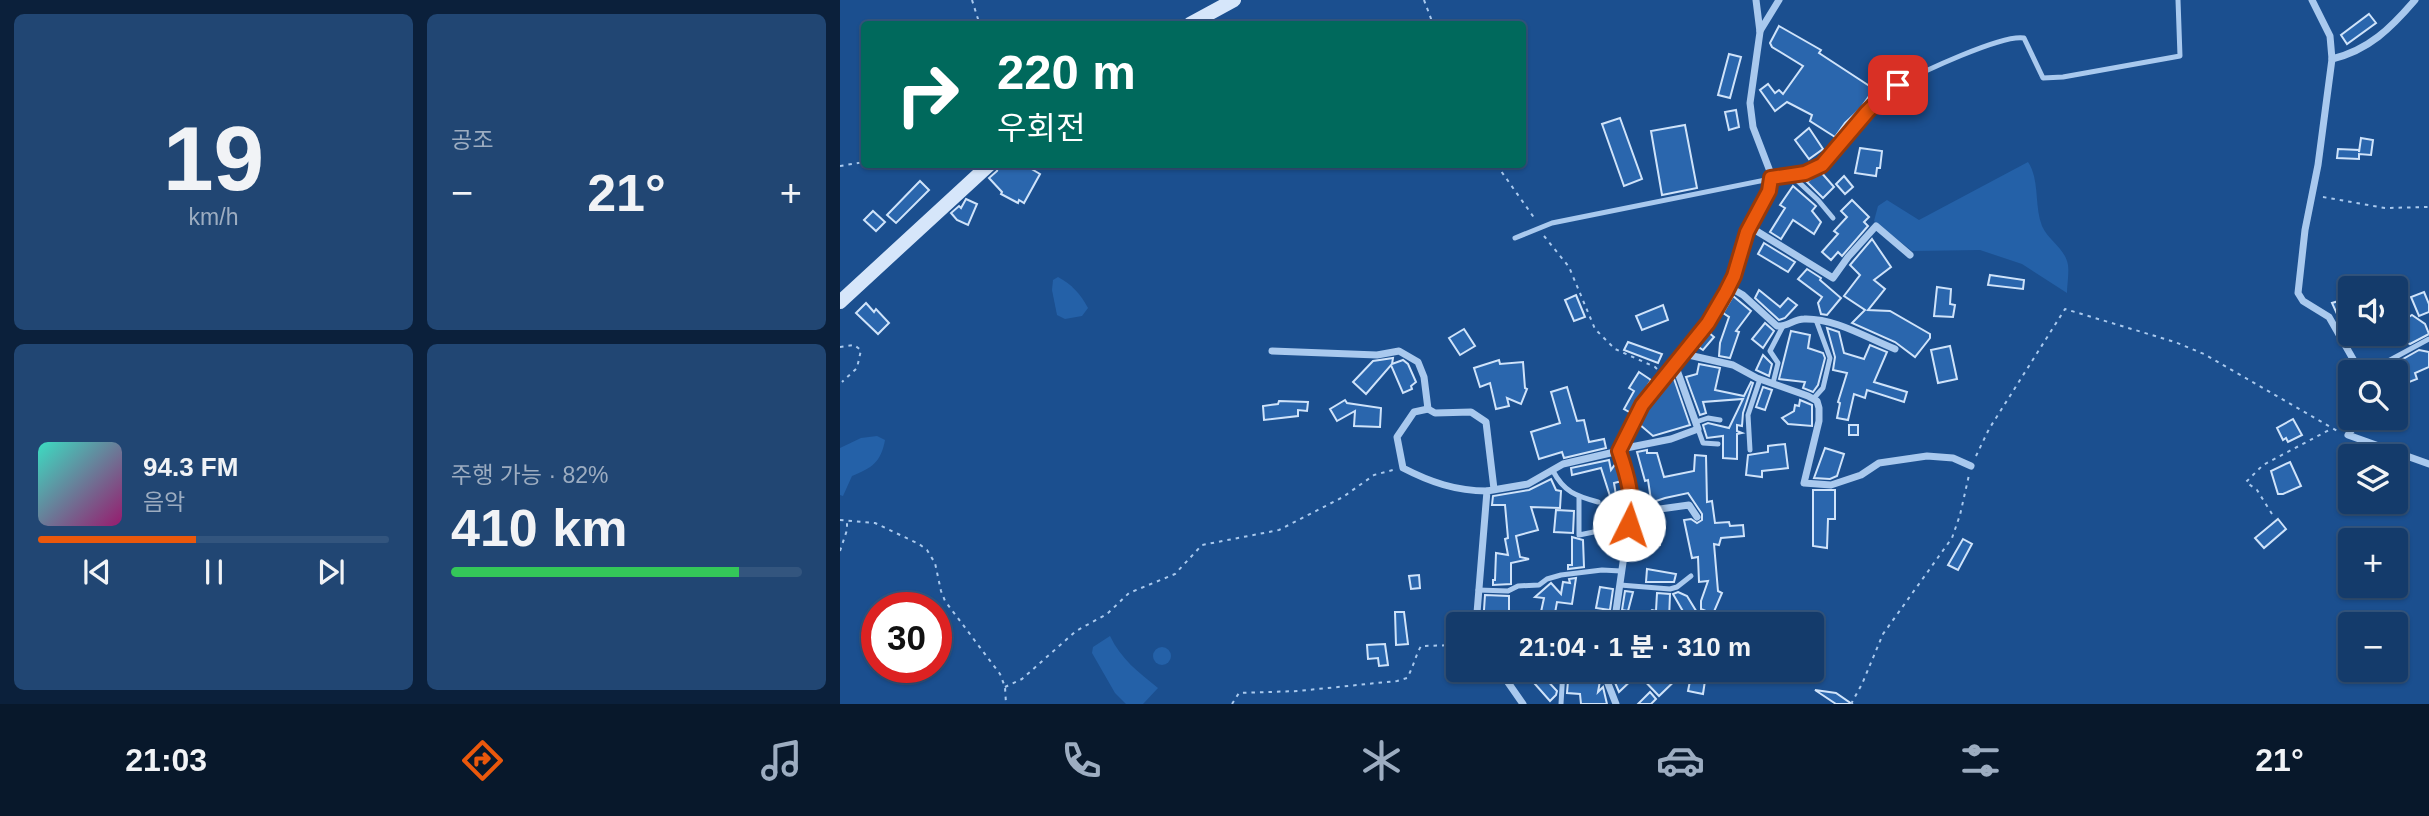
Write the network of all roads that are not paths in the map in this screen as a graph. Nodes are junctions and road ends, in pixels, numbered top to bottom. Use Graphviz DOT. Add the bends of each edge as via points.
graph roads {
  1 [pos="1234,0"];
  2 [pos="1756,0"];
  3 [pos="1779,0"];
  4 [pos="2178,0"];
  5 [pos="2312,0"];
  6 [pos="2415,0"];
  7 [pos="1196,21"];
  8 [pos="1760,32"];
  9 [pos="2332,59"];
  10 [pos="986,168"];
  11 [pos="1791,175"];
  12 [pos="1771,178"];
  13 [pos="1833,218"];
  14 [pos="1750,227"];
  15 [pos="1515,238"];
  16 [pos="1910,255"];
  17 [pos="1729,287"];
  18 [pos="840,302"];
  19 [pos="1816,320"];
  20 [pos="1783,326"];
  21 [pos="2429,339"];
  22 [pos="1895,349"];
  23 [pos="1272,351"];
  24 [pos="1684,354"];
  25 [pos="2354,360"];
  26 [pos="2390,360"];
  27 [pos="1673,365"];
  28 [pos="1760,379"];
  29 [pos="1773,383"];
  30 [pos="1813,399"];
  31 [pos="1428,409"];
  32 [pos="1720,420"];
  33 [pos="1697,425"];
  34 [pos="2352,430"];
  35 [pos="1718,444"];
  36 [pos="1620,449"];
  37 [pos="1750,450"];
  38 [pos="2429,464"];
  39 [pos="1971,466"];
  40 [pos="1553,471"];
  41 [pos="1490,490"];
  42 [pos="1579,497"];
  43 [pos="1598,502"];
  44 [pos="1631,513"];
  45 [pos="1697,517"];
  46 [pos="1629,525"];
  47 [pos="1622,570"];
  48 [pos="1691,576"];
  49 [pos="1620,585"];
  50 [pos="1478,590"];
  51 [pos="1477,612"];
  52 [pos="1616,612"];
  53 [pos="1508,682"];
  54 [pos="1562,682"];
  55 [pos="1610,682"];
  56 [pos="1523,704"];
  57 [pos="1561,704"];
  58 [pos="1616,704"];
  1 -- 7 [label="street"];
  2 -- 8 [label="street"];
  3 -- 8 [label="street"];
  4 -- 11 [label="lane" via="2180,56 2043,78 2024,38 2012,38 1892,89 1822,165"];
  5 -- 9 [label="street" via="2330,36"];
  6 -- 9 [label="street" via="2363,49"];
  8 -- 12 [label="street" via="1750,103 1753,127"];
  9 -- 25 [label="street" via="2297,286 2303,301 2329,317"];
  10 -- 18 [label="street"];
  11 -- 12 [label="lane"];
  11 -- 13 [label="lane"];
  12 -- 14 [label="street"];
  12 -- 15 [label="lane" via="1552,223"];
  14 -- 16 [label="street" via="1833,278 1876,226"];
  14 -- 17 [label="street"];
  17 -- 20 [label="street" via="1777,326"];
  17 -- 24 [label="street"];
  19 -- 20 [label="street"];
  19 -- 22 [label="street"];
  19 -- 30 [label="lane" via="1830,359 1822,388"];
  20 -- 29 [label="lane" via="1770,351 1778,363"];
  21 -- 26 [label="lane"];
  23 -- 31 [label="street" via="1377,355 1399,351 1418,362"];
  24 -- 27 [label="street"];
  24 -- 28 [label="street" via="1733,365"];
  27 -- 33 [label="street"];
  27 -- 36 [label="street" via="1642,405"];
  28 -- 29 [label="street"];
  28 -- 37 [label="lane" via="1748,415"];
  29 -- 30 [label="street"];
  30 -- 39 [label="street" via="1819,421 1804,484 1831,485 1879,463 1927,456 1953,458"];
  31 -- 41 [label="street" via="1435,413 1471,412 1486,422"];
  31 -- 41 [label="street" via="1413,412 1397,437 1403,468 1428,481 1466,491"];
  32 -- 33 [label="lane" via="1708,418"];
  33 -- 35 [label="lane" via="1703,443"];
  33 -- 36 [label="street" via="1654,443"];
  34 -- 38 [label="street" via="2348,435"];
  36 -- 40 [label="street" via="1563,464"];
  36 -- 44 [label="street" via="1631,487"];
  40 -- 41 [label="street" via="1528,484"];
  40 -- 42 [label="lane" via="1564,488"];
  41 -- 50 [label="street"];
  42 -- 43 [label="lane"];
  42 -- 46 [label="lane" via="1580,535"];
  44 -- 45 [label="street" via="1689,505"];
  44 -- 46 [label="street"];
  46 -- 47 [label="street"];
  47 -- 49 [label="street"];
  47 -- 50 [label="lane" via="1561,575 1508,591"];
  48 -- 49 [label="lane" via="1674,589"];
  49 -- 52 [label="street"];
  50 -- 51 [label="street"];
  53 -- 56 [label="street"];
  54 -- 57 [label="lane"];
  55 -- 58 [label="street"];
}
